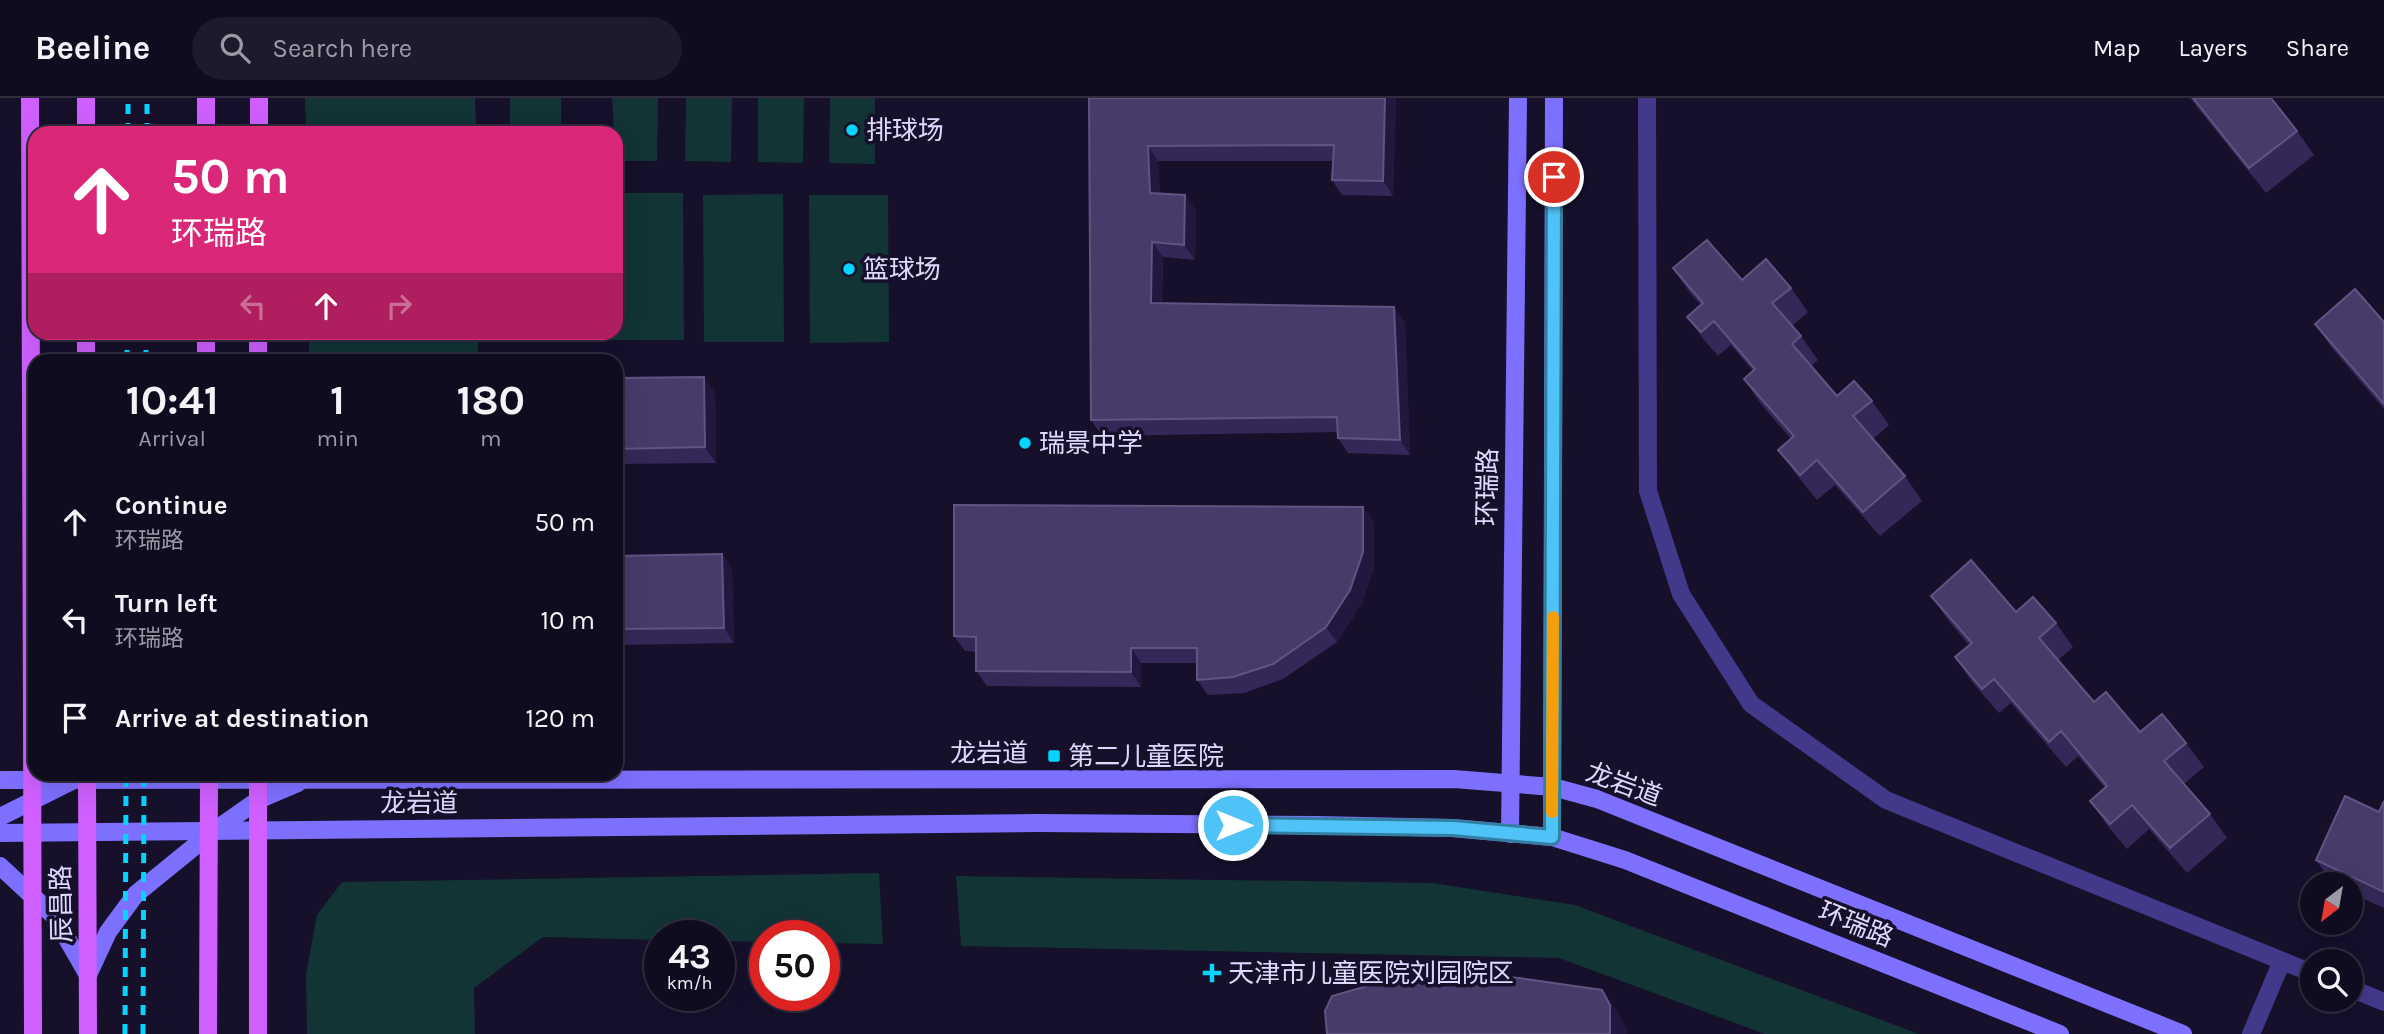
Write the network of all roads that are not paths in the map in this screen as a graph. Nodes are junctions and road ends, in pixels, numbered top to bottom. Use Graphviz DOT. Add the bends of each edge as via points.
graph roads {
  1 [pos="30,98"];
  2 [pos="86,98"];
  3 [pos="206,98"];
  4 [pos="259,98"];
  5 [pos="1518,98"];
  6 [pos="1554,98"];
  7 [pos="1647,98"];
  8 [pos="30,126"];
  9 [pos="86,126"];
  10 [pos="206,126"];
  11 [pos="259,126"];
  12 [pos="623,778"];
  13 [pos="0,780"];
  14 [pos="28,780"];
  15 [pos="31,781"];
  16 [pos="73,781"];
  17 [pos="83,781"];
  18 [pos="209,781"];
  19 [pos="258,781"];
  20 [pos="304,781"];
  21 [pos="1510,783"];
  22 [pos="1553,787"];
  23 [pos="258,800"];
  24 [pos="31,802"];
  25 [pos="0,817"];
  26 [pos="86,830"];
  27 [pos="259,831"];
  28 [pos="211,832"];
  29 [pos="0,833"];
  30 [pos="32,833"];
  31 [pos="1510,834"];
  32 [pos="1552,837"];
  33 [pos="0,866"];
  34 [pos="31,893"];
  35 [pos="2282,961"];
  36 [pos="2300,968"];
  37 [pos="88,975"];
  38 [pos="2363,993"];
  39 [pos="2384,1002"];
  40 [pos="33,1034"];
  41 [pos="88,1034"];
  42 [pos="208,1034"];
  43 [pos="258,1034"];
  44 [pos="2060,1034"];
  45 [pos="2183,1034"];
  46 [pos="2251,1034"];
  1 -- 8 [label="main road"];
  2 -- 9 [label="main road"];
  3 -- 10 [label="main road"];
  4 -- 11 [label="main road"];
  5 -- 21 [label="main road, 环瑞路"];
  6 -- 22 [label="main road"];
  7 -- 35 [label="lane" via="1648,491 1681,594 1751,704 1885,800"];
  12 -- 21 [label="main road, 龙岩道" via="1454,779"];
  13 -- 14 [label="main road, 龙岩道"];
  15 -- 24 [label="main road"];
  16 -- 24 [label="main road"];
  17 -- 26 [label="main road, 辰昌路"];
  18 -- 28 [label="main road"];
  19 -- 23 [label="main road"];
  20 -- 23 [label="main road"];
  21 -- 22 [label="main road, 龙岩道"];
  21 -- 31 [label="main road, 环瑞路"];
  22 -- 32 [label="main road"];
  22 -- 45 [label="main road, 龙岩道" via="1597,799"];
  23 -- 27 [label="main road"];
  23 -- 28 [label="main road"];
  24 -- 25 [label="main road"];
  24 -- 30 [label="main road"];
  26 -- 28 [label="main road, 龙岩道"];
  26 -- 30 [label="main road, 龙岩道"];
  26 -- 37 [label="main road, 辰昌路"];
  27 -- 28 [label="main road, 龙岩道"];
  27 -- 31 [label="main road, 龙岩道" via="1037,823 1331,825"];
  27 -- 43 [label="main road"];
  28 -- 37 [label="main road" via="136,894 108,932"];
  28 -- 42 [label="main road"];
  29 -- 30 [label="main road, 龙岩道"];
  30 -- 34 [label="main road"];
  31 -- 32 [label="main road, 环瑞路"];
  32 -- 44 [label="main road, 环瑞路" via="1625,860"];
  33 -- 34 [label="main road"];
  34 -- 37 [label="main road" via="68,935"];
  34 -- 40 [label="main road"];
  35 -- 36 [label="lane"];
  35 -- 46 [label="lane"];
  37 -- 41 [label="main road, 辰昌路"];
  38 -- 39 [label="lane"];
}
